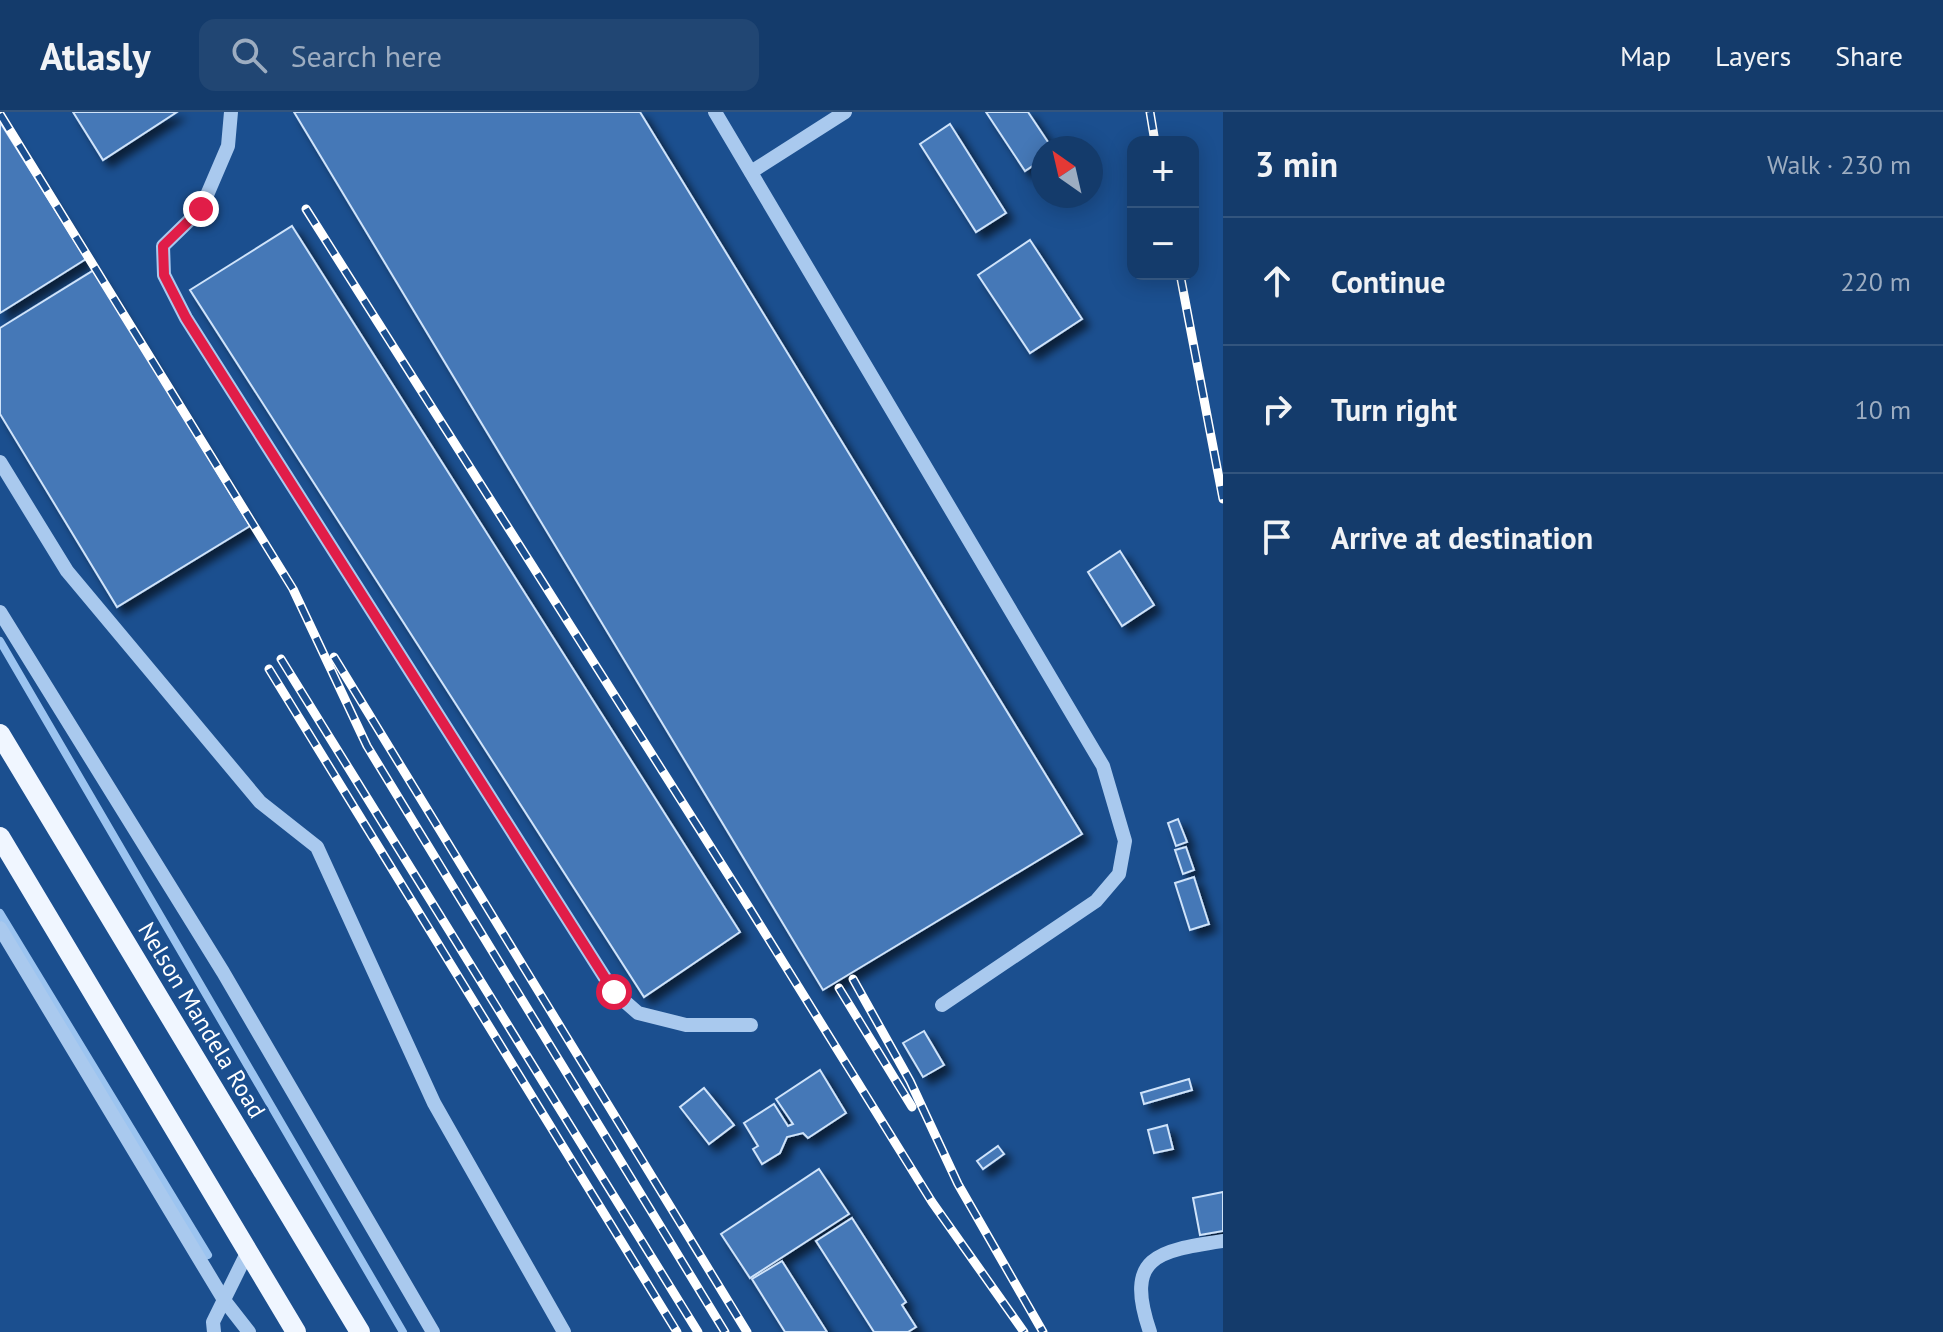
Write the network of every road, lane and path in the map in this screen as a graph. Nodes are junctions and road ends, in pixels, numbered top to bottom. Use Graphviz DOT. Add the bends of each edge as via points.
graph roads {
  1 [pos="231,112"];
  2 [pos="715,112"];
  3 [pos="845,112"];
  4 [pos="751,172"];
  5 [pos="0,462"];
  6 [pos="0,612"];
  7 [pos="0,734"];
  8 [pos="0,837"];
  9 [pos="0,928"];
  10 [pos="942,1005"];
  11 [pos="751,1025"];
  12 [pos="1223,1241"];
  13 [pos="248,1251"];
  14 [pos="224,1300"];
  15 [pos="214,1332"];
  16 [pos="249,1332"];
  17 [pos="296,1332"];
  18 [pos="360,1332"];
  19 [pos="433,1332"];
  20 [pos="564,1332"];
  21 [pos="1150,1332"];
  1 -- 11 [label="lane" via="228,146 201,209 163,246 164,275 186,318 614,992 638,1013 686,1025"];
  2 -- 4 [label="lane"];
  3 -- 4 [label="lane"];
  4 -- 10 [label="lane" via="1103,766 1125,841 1119,874 1096,901"];
  5 -- 20 [label="lane" via="67,571 260,802 317,847 434,1103"];
  6 -- 19 [label="lane" via="223,972"];
  7 -- 18 [label="main road, Nelson Mandela Road"];
  8 -- 13 [label="main road"];
  9 -- 14 [label="lane"];
  12 -- 21 [label="lane" via="1175,1248 1144,1271 1138,1293"];
  13 -- 14 [label="lane"];
  13 -- 17 [label="main road"];
  14 -- 15 [label="lane"];
  14 -- 16 [label="lane"];
}
